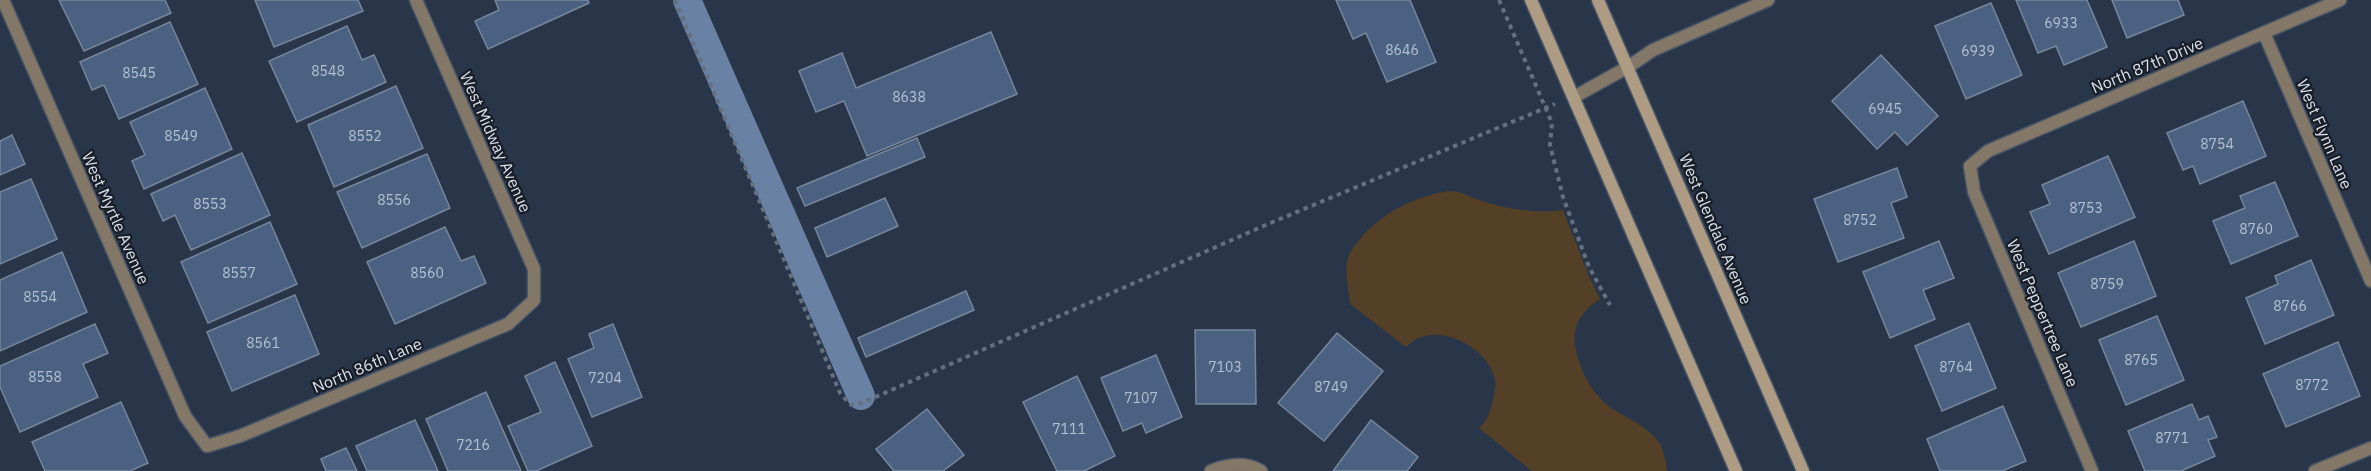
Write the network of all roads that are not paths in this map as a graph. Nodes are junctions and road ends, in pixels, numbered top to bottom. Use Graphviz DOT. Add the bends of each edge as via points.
graph roads {
  1 [pos="3,0"];
  2 [pos="416,0"];
  3 [pos="1532,0"];
  4 [pos="1598,0"];
  5 [pos="1768,0"];
  6 [pos="2340,0"];
  7 [pos="2264,33"];
  8 [pos="1628,67"];
  9 [pos="1574,97"];
  10 [pos="1970,166"];
  11 [pos="2371,281"];
  12 [pos="534,300"];
  13 [pos="207,446"];
  14 [pos="2371,448"];
  15 [pos="1211,471"];
  16 [pos="1261,471"];
  17 [pos="1736,471"];
  18 [pos="1803,471"];
  19 [pos="2092,471"];
  20 [pos="2315,471"];
  1 -- 13 [label="street, West Myrtle Avenue" via="185,417"];
  2 -- 12 [label="street, West Midway Avenue" via="534,269"];
  3 -- 9 [label="main road"];
  4 -- 8 [label="main road, West Glendale Avenue"];
  5 -- 8 [label="street" via="1653,50"];
  6 -- 7 [label="street, North 87th Drive"];
  7 -- 10 [label="street, North 87th Drive" via="1988,152"];
  7 -- 11 [label="street, West Flynn Lane"];
  8 -- 9 [label="street"];
  8 -- 18 [label="main road, West Glendale Avenue"];
  9 -- 17 [label="main road"];
  10 -- 19 [label="street, West Peppertree Lane" via="1974,192"];
  12 -- 13 [label="street, North 86th Lane" via="508,324 240,436"];
  14 -- 20 [label="street"];
  15 -- 16 [label="street" via="1249,464"];
}
